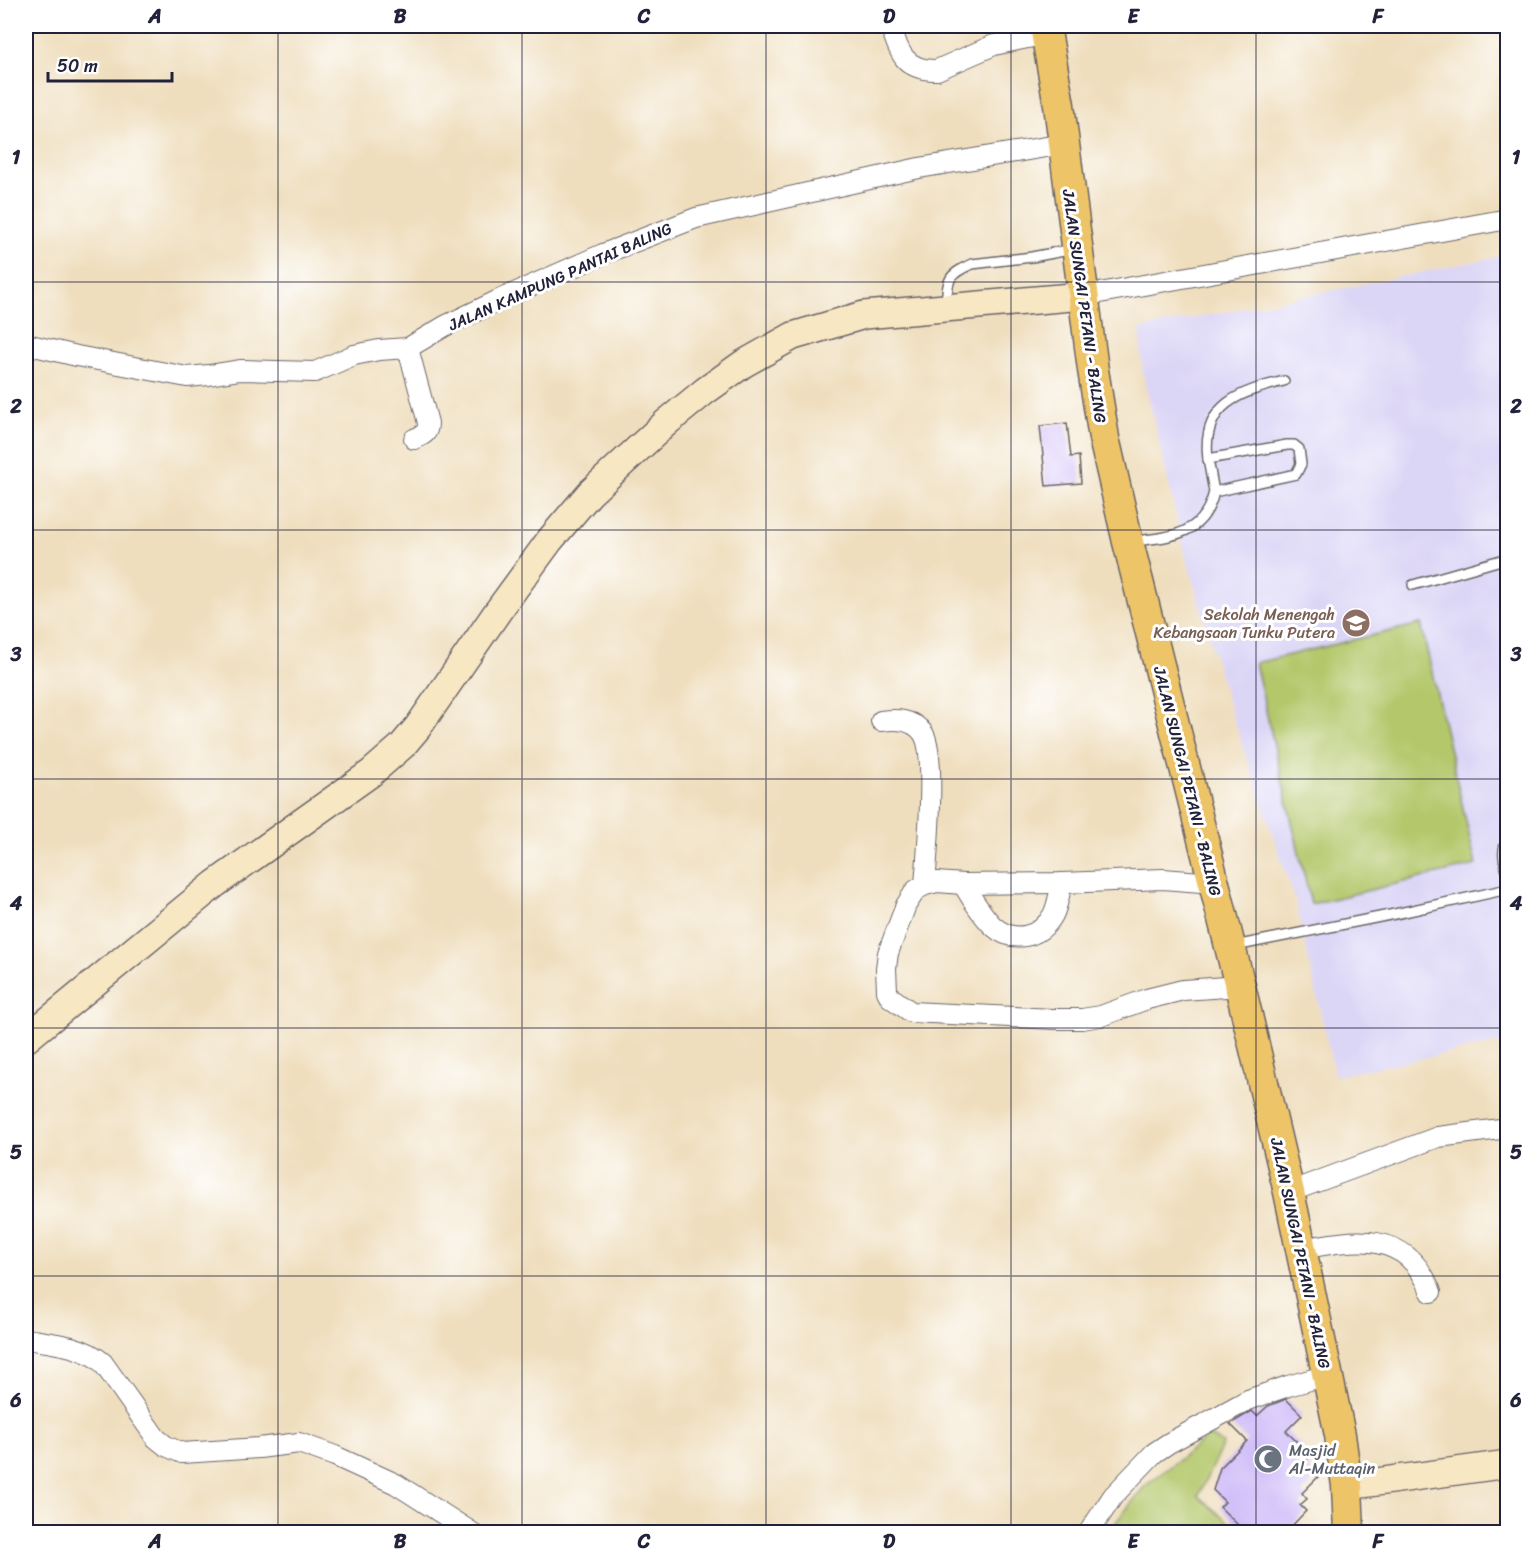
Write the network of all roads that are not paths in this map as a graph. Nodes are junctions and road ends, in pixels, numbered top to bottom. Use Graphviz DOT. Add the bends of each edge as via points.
graph roads {
  1 [pos="891,26"];
  2 [pos="1046,30"];
  3 [pos="1064,144"];
  4 [pos="1508,219"];
  5 [pos="1077,249"];
  6 [pos="1083,296"];
  7 [pos="946,307"];
  8 [pos="26,344"];
  9 [pos="408,348"];
  10 [pos="1284,381"];
  11 [pos="414,439"];
  12 [pos="1208,459"];
  13 [pos="1214,492"];
  14 [pos="1128,542"];
  15 [pos="1508,558"];
  16 [pos="1413,585"];
  17 [pos="881,721"];
  18 [pos="1508,839"];
  19 [pos="1508,875"];
  20 [pos="1062,883"];
  21 [pos="1214,883"];
  22 [pos="963,884"];
  23 [pos="925,885"];
  24 [pos="1508,889"];
  25 [pos="1230,947"];
  26 [pos="1240,986"];
  27 [pos="26,1039"];
  28 [pos="1508,1128"];
  29 [pos="1288,1192"];
  30 [pos="1301,1250"];
  31 [pos="1431,1292"];
  32 [pos="26,1339"];
  33 [pos="1328,1375"];
  34 [pos="1508,1464"];
  35 [pos="1347,1486"];
  36 [pos="471,1533"];
  37 [pos="1089,1533"];
  38 [pos="1349,1533"];
  1 -- 2 [label="street" via="902,58 931,70"];
  2 -- 3 [label="main road, JALAN SUNGAI PETANI - BALING"];
  3 -- 5 [label="main road, JALAN SUNGAI PETANI - BALING"];
  3 -- 9 [label="street, JALAN KAMPUNG PANTAI BALING" via="919,168 696,218 511,295"];
  4 -- 6 [label="street"];
  5 -- 6 [label="main road, JALAN SUNGAI PETANI - BALING"];
  5 -- 7 [label="lane" via="972,264 955,272 948,283"];
  6 -- 7 [label="street"];
  6 -- 14 [label="main road, JALAN SUNGAI PETANI - BALING" via="1104,438"];
  7 -- 27 [label="street" via="864,315 814,328 768,349 705,391 590,493 544,549 402,746 215,884"];
  8 -- 9 [label="street, JALAN KAMPUNG PANTAI BALING" via="187,376 240,370 315,372 354,355"];
  9 -- 11 [label="street" via="429,423 425,434"];
  10 -- 12 [label="lane" via="1239,394 1217,412 1207,448"];
  12 -- 13 [label="lane"];
  12 -- 13 [label="lane" via="1287,445 1299,449 1301,457 1296,474"];
  13 -- 14 [label="lane" via="1208,512 1196,525 1158,538"];
  14 -- 21 [label="main road, JALAN SUNGAI PETANI - BALING"];
  15 -- 16 [label="lane"];
  17 -- 23 [label="street" via="897,719 915,724 924,733 928,746 930,822"];
  18 -- 19 [label="lane" via="1503,854"];
  20 -- 21 [label="street" via="1152,879"];
  20 -- 22 [label="street"];
  20 -- 22 [label="street" via="1052,917 1036,933 1025,937 994,927"];
  21 -- 25 [label="main road, JALAN SUNGAI PETANI - BALING"];
  22 -- 23 [label="street"];
  23 -- 26 [label="street" via="916,890 906,905 886,968 887,991 911,1012 1082,1019 1183,990"];
  24 -- 25 [label="lane"];
  25 -- 26 [label="main road, JALAN SUNGAI PETANI - BALING"];
  26 -- 29 [label="main road, JALAN SUNGAI PETANI - BALING"];
  28 -- 29 [label="street" via="1438,1137"];
  29 -- 30 [label="main road, JALAN SUNGAI PETANI - BALING"];
  30 -- 31 [label="street" via="1358,1240 1384,1245 1414,1261"];
  30 -- 33 [label="main road, JALAN SUNGAI PETANI - BALING"];
  32 -- 36 [label="street" via="71,1347 97,1357 156,1438 182,1453 299,1443 396,1484"];
  33 -- 35 [label="main road, JALAN SUNGAI PETANI - BALING"];
  33 -- 37 [label="street" via="1248,1400 1169,1443 1113,1496"];
  34 -- 35 [label="street"];
  35 -- 38 [label="main road, JALAN SUNGAI PETANI - BALING"];
}
